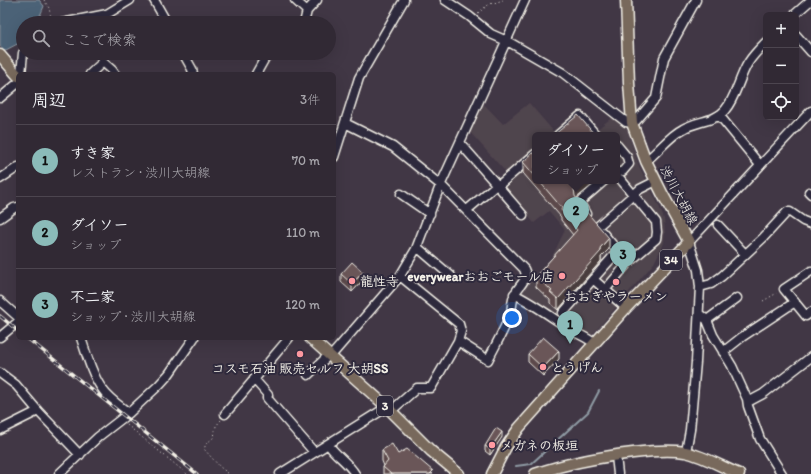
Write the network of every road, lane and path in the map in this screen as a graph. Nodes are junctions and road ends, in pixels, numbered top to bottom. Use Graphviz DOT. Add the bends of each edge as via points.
graph roads {
  1 [pos="44,0"];
  2 [pos="130,0"];
  3 [pos="154,0"];
  4 [pos="295,0"];
  5 [pos="317,0"];
  6 [pos="404,0"];
  7 [pos="445,0"];
  8 [pos="502,0"];
  9 [pos="525,0"];
  10 [pos="626,0"];
  11 [pos="696,0"];
  12 [pos="811,0"];
  13 [pos="308,11"];
  14 [pos="797,12"];
  15 [pos="51,16"];
  16 [pos="101,16"];
  17 [pos="163,16"];
  18 [pos="306,16"];
  19 [pos="472,19"];
  20 [pos="799,38"];
  21 [pos="505,41"];
  22 [pos="763,45"];
  23 [pos="810,48"];
  24 [pos="0,55"];
  25 [pos="22,60"];
  26 [pos="187,60"];
  27 [pos="264,60"];
  28 [pos="103,62"];
  29 [pos="21,72"];
  30 [pos="92,72"];
  31 [pos="112,72"];
  32 [pos="193,72"];
  33 [pos="257,72"];
  34 [pos="16,74"];
  35 [pos="16,85"];
  36 [pos="0,98"];
  37 [pos="811,111"];
  38 [pos="720,115"];
  39 [pos="345,123"];
  40 [pos="632,123"];
  41 [pos="561,132"];
  42 [pos="593,132"];
  43 [pos="460,143"];
  44 [pos="620,149"];
  45 [pos="336,151"];
  46 [pos="532,157"];
  47 [pos="646,161"];
  48 [pos="760,166"];
  49 [pos="16,168"];
  50 [pos="620,172"];
  51 [pos="620,178"];
  52 [pos="0,179"];
  53 [pos="656,181"];
  54 [pos="601,184"];
  55 [pos="440,186"];
  56 [pos="498,186"];
  57 [pos="401,194"];
  58 [pos="634,195"];
  59 [pos="16,208"];
  60 [pos="466,210"];
  61 [pos="430,214"];
  62 [pos="523,215"];
  63 [pos="0,218"];
  64 [pos="718,224"];
  65 [pos="811,224"];
  66 [pos="597,227"];
  67 [pos="689,242"];
  68 [pos="417,247"];
  69 [pos="618,251"];
  70 [pos="745,254"];
  71 [pos="628,263"];
  72 [pos="811,271"];
  73 [pos="400,276"];
  74 [pos="451,276"];
  75 [pos="593,279"];
  76 [pos="700,287"];
  77 [pos="784,289"];
  78 [pos="605,290"];
  79 [pos="514,294"];
  80 [pos="737,298"];
  81 [pos="0,301"];
  82 [pos="764,301"];
  83 [pos="795,302"];
  84 [pos="626,308"];
  85 [pos="811,312"];
  86 [pos="563,313"];
  87 [pos="700,314"];
  88 [pos="16,315"];
  89 [pos="707,320"];
  90 [pos="16,324"];
  91 [pos="0,337"];
  92 [pos="82,340"];
  93 [pos="193,340"];
  94 [pos="286,340"];
  95 [pos="312,340"];
  96 [pos="458,341"];
  97 [pos="595,344"];
  98 [pos="723,352"];
  99 [pos="330,355"];
  100 [pos="811,357"];
  101 [pos="0,374"];
  102 [pos="308,375"];
  103 [pos="254,379"];
  104 [pos="748,402"];
  105 [pos="389,409"];
  106 [pos="38,411"];
  107 [pos="129,413"];
  108 [pos="225,414"];
  109 [pos="120,419"];
  110 [pos="0,430"];
  111 [pos="328,444"];
  112 [pos="314,452"];
  113 [pos="686,452"];
  114 [pos="80,455"];
  115 [pos="616,456"];
  116 [pos="59,474"];
  117 [pos="187,474"];
  118 [pos="229,474"];
  119 [pos="280,474"];
  120 [pos="355,474"];
  121 [pos="459,474"];
  122 [pos="492,474"];
  123 [pos="535,474"];
  124 [pos="618,474"];
  125 [pos="739,474"];
  126 [pos="782,474"];
  1 -- 15 [label="path"];
  2 -- 16 [label="street"];
  3 -- 17 [label="street"];
  4 -- 13 [label="street"];
  5 -- 13 [label="street"];
  6 -- 39 [label="street" via="359,78"];
  7 -- 19 [label="street"];
  8 -- 19 [label="path" via="488,5"];
  9 -- 21 [label="street"];
  10 -- 40 [label="main road, 渋川大胡線 / 34"];
  11 -- 40 [label="street" via="664,58 656,98"];
  12 -- 14 [label="street"];
  13 -- 18 [label="street"];
  19 -- 21 [label="street"];
  20 -- 23 [label="street"];
  21 -- 40 [label="street" via="563,73 626,122"];
  21 -- 43 [label="street"];
  22 -- 38 [label="street" via="748,63 729,104"];
  24 -- 34 [label="main road"];
  25 -- 29 [label="street"];
  26 -- 32 [label="street"];
  27 -- 33 [label="street"];
  28 -- 30 [label="street"];
  28 -- 31 [label="street"];
  35 -- 36 [label="street"];
  37 -- 48 [label="street"];
  38 -- 47 [label="street" via="679,131"];
  38 -- 48 [label="street"];
  39 -- 45 [label="street"];
  39 -- 55 [label="street" via="393,147"];
  40 -- 47 [label="main road, 渋川大胡線 / 34"];
  41 -- 42 [label="street" via="580,116"];
  43 -- 55 [label="street"];
  43 -- 56 [label="street"];
  44 -- 50 [label="street" via="629,164"];
  46 -- 56 [label="street"];
  47 -- 53 [label="main road, 渋川大胡線 / 34"];
  48 -- 67 [label="street"];
  49 -- 52 [label="street"];
  51 -- 58 [label="street"];
  53 -- 58 [label="street"];
  53 -- 67 [label="main road, 渋川大胡線 / 34"];
  54 -- 66 [label="street" via="581,202 582,209"];
  55 -- 60 [label="street"];
  55 -- 61 [label="street"];
  56 -- 60 [label="street"];
  56 -- 62 [label="street"];
  57 -- 61 [label="street"];
  58 -- 66 [label="street"];
  58 -- 71 [label="street" via="656,222 657,232 656,239"];
  59 -- 63 [label="street"];
  60 -- 79 [label="street" via="524,269 525,279"];
  61 -- 68 [label="street"];
  64 -- 70 [label="street"];
  65 -- 70 [label="street" via="787,212"];
  66 -- 69 [label="street"];
  67 -- 76 [label="street" via="698,270"];
  67 -- 84 [label="main road, 渋川大胡線 / 34"];
  68 -- 73 [label="street"];
  68 -- 74 [label="street"];
  69 -- 71 [label="street"];
  69 -- 75 [label="street"];
  70 -- 76 [label="street" via="716,281"];
  71 -- 78 [label="street"];
  72 -- 77 [label="street"];
  73 -- 96 [label="street" via="459,324"];
  73 -- 99 [label="street"];
  75 -- 78 [label="street"];
  75 -- 86 [label="street"];
  76 -- 87 [label="street"];
  77 -- 82 [label="path"];
  77 -- 83 [label="street"];
  78 -- 84 [label="street"];
  79 -- 96 [label="street" via="506,326 488,360"];
  79 -- 97 [label="street" via="536,305"];
  80 -- 89 [label="street"];
  81 -- 88 [label="street"];
  83 -- 85 [label="street" via="806,316"];
  83 -- 98 [label="street"];
  84 -- 97 [label="main road, 渋川大胡線 / 34"];
  87 -- 89 [label="street"];
  87 -- 113 [label="street"];
  89 -- 98 [label="street"];
  90 -- 91 [label="street"];
  92 -- 107 [label="street" via="102,390"];
  93 -- 107 [label="street" via="169,374"];
  94 -- 103 [label="street"];
  95 -- 99 [label="main road, 3"];
  96 -- 105 [label="street" via="431,388 417,388"];
  97 -- 122 [label="main road, 渋川大胡線 / 34" via="519,428"];
  98 -- 104 [label="street"];
  99 -- 102 [label="street"];
  99 -- 105 [label="main road, 3"];
  100 -- 104 [label="street" via="773,387"];
  101 -- 106 [label="street" via="16,385"];
  103 -- 108 [label="street"];
  103 -- 112 [label="street" via="268,395 267,398"];
  104 -- 126 [label="street" via="760,439"];
  105 -- 111 [label="street"];
  105 -- 121 [label="main road, 3" via="431,451"];
  106 -- 110 [label="street"];
  106 -- 114 [label="street"];
  107 -- 109 [label="street"];
  108 -- 118 [label="path" via="216,426 214,437 204,448"];
  109 -- 114 [label="street"];
  109 -- 117 [label="path"];
  111 -- 112 [label="street"];
  111 -- 120 [label="street"];
  112 -- 119 [label="street"];
  113 -- 115 [label="main road" via="668,451"];
  113 -- 125 [label="main road"];
  114 -- 116 [label="street"];
  115 -- 123 [label="main road" via="569,464"];
  115 -- 124 [label="street"];
}
